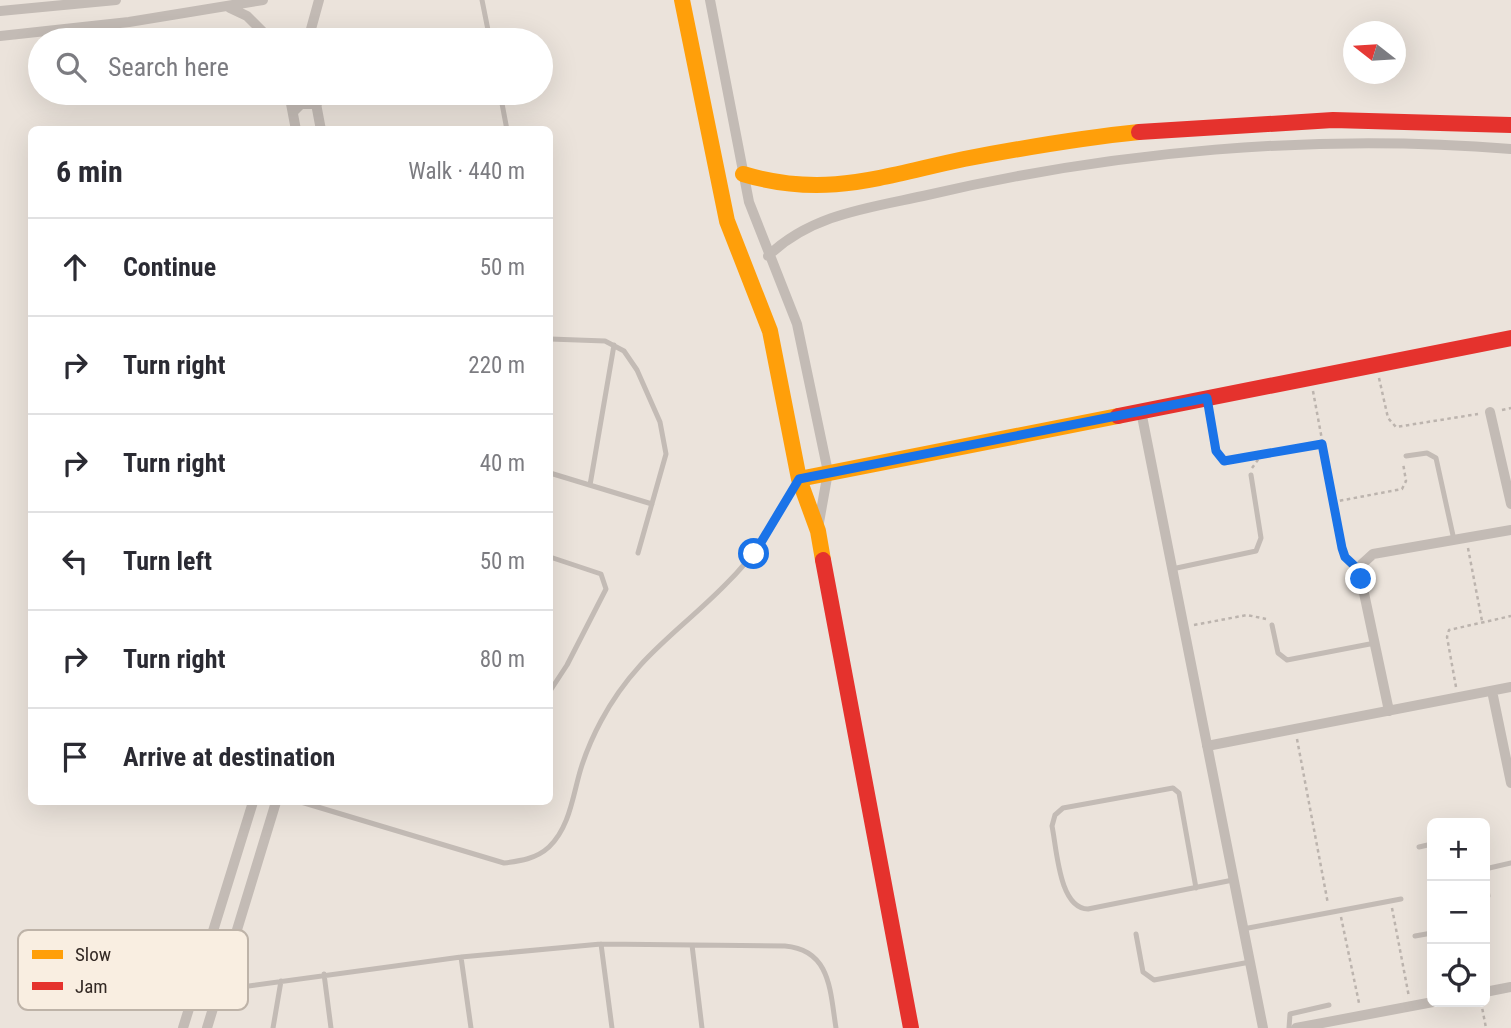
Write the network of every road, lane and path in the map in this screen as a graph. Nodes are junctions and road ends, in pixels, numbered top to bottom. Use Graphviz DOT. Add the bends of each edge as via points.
graph roads {
  1 [pos="116,0"];
  2 [pos="263,0"];
  3 [pos="319,0"];
  4 [pos="482,0"];
  5 [pos="682,0"];
  6 [pos="710,0"];
  7 [pos="229,8"];
  8 [pos="0,11"];
  9 [pos="65,28"];
  10 [pos="259,28"];
  11 [pos="311,28"];
  12 [pos="487,28"];
  13 [pos="28,33"];
  14 [pos="0,36"];
  15 [pos="292,105"];
  16 [pos="300,105"];
  17 [pos="316,105"];
  18 [pos="502,105"];
  19 [pos="293,112"];
  20 [pos="1264,122"];
  21 [pos="1511,125"];
  22 [pos="295,126"];
  23 [pos="320,126"];
  24 [pos="506,126"];
  25 [pos="1265,147"];
  26 [pos="1511,149"];
  27 [pos="743,174"];
  28 [pos="768,256"];
  29 [pos="1511,338"];
  30 [pos="553,340"];
  31 [pos="614,345"];
  32 [pos="1376,364"];
  33 [pos="1310,377"];
  34 [pos="1207,398"];
  35 [pos="1511,408"];
  36 [pos="1141,411"];
  37 [pos="1490,412"];
  38 [pos="1322,444"];
  39 [pos="1263,455"];
  40 [pos="1406,456"];
  41 [pos="1507,465"];
  42 [pos="828,472"];
  43 [pos="553,474"];
  44 [pos="1251,475"];
  45 [pos="799,479"];
  46 [pos="590,485"];
  47 [pos="1333,502"];
  48 [pos="652,504"];
  49 [pos="1511,504"];
  50 [pos="1511,530"];
  51 [pos="818,531"];
  52 [pos="1466,538"];
  53 [pos="1454,540"];
  54 [pos="638,553"];
  55 [pos="553,558"];
  56 [pos="1172,569"];
  57 [pos="1361,572"];
  58 [pos="1511,616"];
  59 [pos="1482,621"];
  60 [pos="1272,625"];
  61 [pos="1184,627"];
  62 [pos="1375,643"];
  63 [pos="553,686"];
  64 [pos="1511,687"];
  65 [pos="1492,691"];
  66 [pos="1458,697"];
  67 [pos="1389,711"];
  68 [pos="1295,729"];
  69 [pos="1207,746"];
  70 [pos="1511,783"];
  71 [pos="252,805"];
  72 [pos="275,805"];
  73 [pos="311,805"];
  74 [pos="240,845"];
  75 [pos="1427,845"];
  76 [pos="1419,846"];
  77 [pos="261,852"];
  78 [pos="1511,863"];
  79 [pos="1490,868"];
  80 [pos="1233,880"];
  81 [pos="1196,888"];
  82 [pos="1401,899"];
  83 [pos="1391,901"];
  84 [pos="1340,911"];
  85 [pos="1329,913"];
  86 [pos="1243,929"];
  87 [pos="214,930"];
  88 [pos="237,930"];
  89 [pos="1136,934"];
  90 [pos="1427,934"];
  91 [pos="1415,936"];
  92 [pos="601,944"];
  93 [pos="692,945"];
  94 [pos="461,957"];
  95 [pos="1250,962"];
  96 [pos="324,974"];
  97 [pos="281,981"];
  98 [pos="248,986"];
  99 [pos="1511,987"];
  100 [pos="1490,991"];
  101 [pos="1427,1003"];
  102 [pos="1329,1005"];
  103 [pos="1411,1006"];
  104 [pos="1481,1007"];
  105 [pos="189,1010"];
  106 [pos="213,1010"];
  107 [pos="1364,1015"];
  108 [pos="183,1028"];
  109 [pos="207,1028"];
  110 [pos="273,1028"];
  111 [pos="331,1028"];
  112 [pos="471,1028"];
  113 [pos="612,1028"];
  114 [pos="702,1028"];
  115 [pos="836,1028"];
  116 [pos="911,1028"];
  117 [pos="1263,1028"];
  118 [pos="1289,1028"];
  119 [pos="1296,1028"];
  120 [pos="1370,1028"];
  121 [pos="1486,1028"];
  1 -- 8 [label="street"];
  2 -- 7 [label="street"];
  3 -- 11 [label="street"];
  4 -- 12 [label="lane"];
  5 -- 45 [label="street" via="723,202 770,331"];
  6 -- 27 [label="street"];
  7 -- 9 [label="street"];
  7 -- 10 [label="street"];
  13 -- 14 [label="street"];
  15 -- 19 [label="street"];
  16 -- 19 [label="street"];
  17 -- 23 [label="street"];
  18 -- 24 [label="lane"];
  19 -- 22 [label="street"];
  20 -- 21 [label="street" via="1353,119"];
  20 -- 25 [label="street"];
  20 -- 27 [label="street" via="1046,143 831,188 786,187"];
  25 -- 26 [label="street"];
  25 -- 28 [label="street" via="1049,170 944,191 817,222 799,230"];
  27 -- 28 [label="street"];
  28 -- 42 [label="street" via="797,324"];
  29 -- 32 [label="street"];
  30 -- 31 [label="lane"];
  31 -- 46 [label="lane"];
  31 -- 48 [label="lane" via="631,360 665,437 666,454"];
  32 -- 33 [label="street"];
  32 -- 37 [label="path" via="1388,418 1396,427"];
  33 -- 34 [label="street"];
  33 -- 38 [label="path"];
  34 -- 36 [label="street"];
  34 -- 39 [label="path" via="1220,458 1228,462"];
  35 -- 37 [label="path"];
  36 -- 42 [label="street"];
  36 -- 56 [label="street"];
  37 -- 41 [label="street"];
  38 -- 39 [label="path"];
  38 -- 47 [label="path"];
  39 -- 44 [label="path" via="1254,463"];
  40 -- 47 [label="path" via="1402,489"];
  40 -- 53 [label="lane" via="1427,453 1436,458"];
  41 -- 49 [label="street"];
  42 -- 45 [label="street"];
  42 -- 51 [label="street"];
  43 -- 46 [label="lane"];
  44 -- 56 [label="lane" via="1259,547 1252,553"];
  45 -- 51 [label="street"];
  45 -- 73 [label="lane" via="754,554 657,645 627,681 602,720 582,763 562,831 548,849 527,860 504,863"];
  46 -- 48 [label="lane"];
  47 -- 57 [label="path" via="1345,557"];
  48 -- 54 [label="lane"];
  50 -- 52 [label="street"];
  51 -- 116 [label="street"];
  52 -- 53 [label="street"];
  52 -- 59 [label="path"];
  53 -- 57 [label="street" via="1373,554 1366,558"];
  55 -- 63 [label="lane" via="601,574 606,589"];
  56 -- 61 [label="street"];
  57 -- 62 [label="street"];
  58 -- 59 [label="path"];
  59 -- 66 [label="path" via="1452,627 1447,634"];
  60 -- 61 [label="path" via="1266,618 1247,615"];
  60 -- 62 [label="lane" via="1278,653 1286,660"];
  61 -- 69 [label="street"];
  62 -- 67 [label="street"];
  64 -- 65 [label="street"];
  65 -- 66 [label="street"];
  65 -- 70 [label="street"];
  66 -- 67 [label="street"];
  67 -- 68 [label="street"];
  68 -- 69 [label="street"];
  68 -- 85 [label="path"];
  69 -- 80 [label="street"];
  71 -- 74 [label="street"];
  72 -- 77 [label="street"];
  74 -- 77 [label="street"];
  74 -- 87 [label="street"];
  75 -- 76 [label="lane"];
  77 -- 88 [label="street"];
  78 -- 79 [label="lane"];
  80 -- 81 [label="lane"];
  80 -- 86 [label="street"];
  81 -- 81 [label="lane" via="1088,909 1075,906 1067,896 1052,826 1055,816 1063,808 1173,788 1179,793"];
  82 -- 83 [label="lane"];
  83 -- 84 [label="lane"];
  83 -- 103 [label="path"];
  84 -- 85 [label="lane"];
  84 -- 107 [label="path"];
  85 -- 86 [label="lane"];
  86 -- 95 [label="street"];
  89 -- 95 [label="lane" via="1143,972 1154,980"];
  90 -- 91 [label="lane"];
  92 -- 93 [label="lane"];
  92 -- 94 [label="lane"];
  92 -- 113 [label="lane"];
  93 -- 114 [label="lane"];
  93 -- 115 [label="lane" via="785,946 810,952 827,972"];
  94 -- 96 [label="lane"];
  94 -- 112 [label="lane"];
  95 -- 117 [label="street"];
  96 -- 97 [label="lane"];
  96 -- 111 [label="lane"];
  97 -- 98 [label="lane"];
  97 -- 110 [label="lane"];
  99 -- 100 [label="street"];
  101 -- 103 [label="street"];
  102 -- 118 [label="lane" via="1290,1014"];
  103 -- 107 [label="street"];
  104 -- 121 [label="path"];
  105 -- 108 [label="street"];
  106 -- 109 [label="street"];
  107 -- 119 [label="street"];
  107 -- 120 [label="street"];
}
